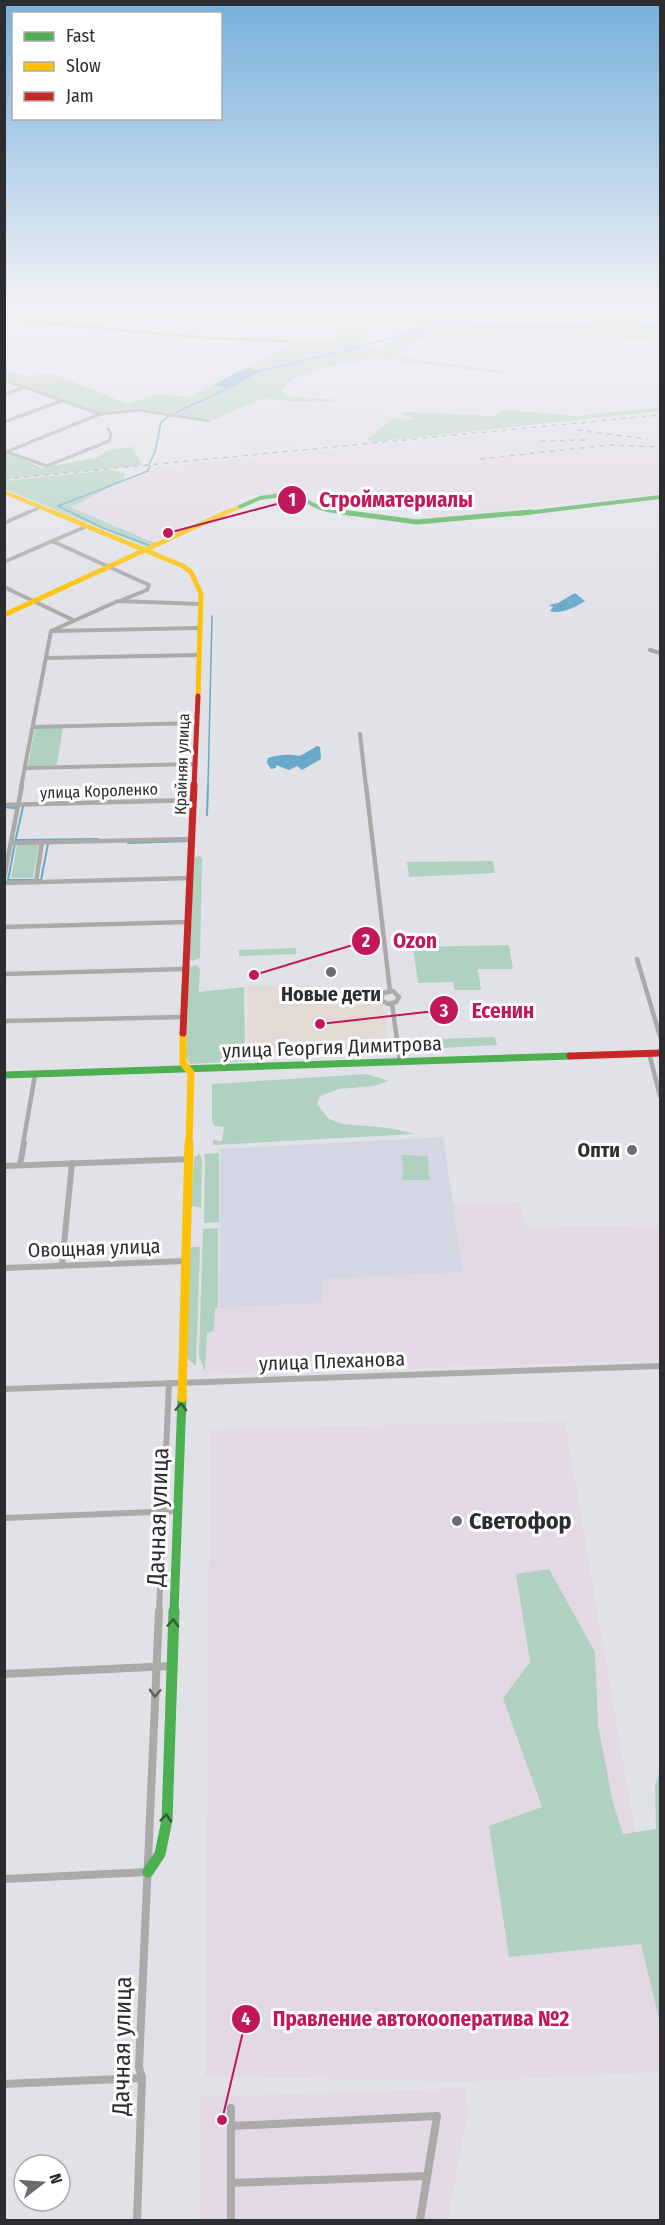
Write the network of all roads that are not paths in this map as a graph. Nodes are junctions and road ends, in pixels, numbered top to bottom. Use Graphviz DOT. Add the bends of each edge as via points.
graph roads {
  1 [pos="40,409"];
  2 [pos="85,409"];
  3 [pos="100,414"];
  4 [pos="209,421"];
  5 [pos="4,422"];
  6 [pos="108,429"];
  7 [pos="5,452"];
  8 [pos="4,492"];
  9 [pos="660,496"];
  10 [pos="41,507"];
  11 [pos="4,523"];
  12 [pos="87,526"];
  13 [pos="52,541"];
  14 [pos="144,551"];
  15 [pos="4,562"];
  16 [pos="110,567"];
  17 [pos="4,587"];
  18 [pos="118,601"];
  19 [pos="36,602"];
  20 [pos="201,604"];
  21 [pos="4,615"];
  22 [pos="74,620"];
  23 [pos="200,628"];
  24 [pos="51,631"];
  25 [pos="650,650"];
  26 [pos="660,653"];
  27 [pos="199,655"];
  28 [pos="46,658"];
  29 [pos="197,723"];
  30 [pos="33,727"];
  31 [pos="360,734"];
  32 [pos="196,764"];
  33 [pos="26,768"];
  34 [pos="195,800"];
  35 [pos="4,805"];
  36 [pos="18,805"];
  37 [pos="192,839"];
  38 [pos="42,842"];
  39 [pos="11,843"];
  40 [pos="4,878"];
  41 [pos="190,878"];
  42 [pos="36,882"];
  43 [pos="4,883"];
  44 [pos="188,922"];
  45 [pos="4,927"];
  46 [pos="637,959"];
  47 [pos="186,969"];
  48 [pos="4,974"];
  49 [pos="390,991"];
  50 [pos="392,1004"];
  51 [pos="183,1017"];
  52 [pos="4,1021"];
  53 [pos="660,1036"];
  54 [pos="649,1053"];
  55 [pos="660,1053"];
  56 [pos="400,1062"];
  57 [pos="186,1068"];
  58 [pos="35,1075"];
  59 [pos="4,1076"];
  60 [pos="660,1096"];
  61 [pos="190,1159"];
  62 [pos="72,1163"];
  63 [pos="20,1165"];
  64 [pos="4,1166"];
  65 [pos="185,1261"];
  66 [pos="62,1265"];
  67 [pos="4,1268"];
  68 [pos="660,1366"];
  69 [pos="168,1383"];
  70 [pos="182,1383"];
  71 [pos="4,1389"];
  72 [pos="178,1511"];
  73 [pos="163,1512"];
  74 [pos="4,1518"];
  75 [pos="156,1666"];
  76 [pos="171,1666"];
  77 [pos="4,1674"];
  78 [pos="148,1872"];
  79 [pos="4,1879"];
  80 [pos="142,2078"];
  81 [pos="4,2084"];
  82 [pos="231,2108"];
  83 [pos="231,2126"];
  84 [pos="427,2176"];
  85 [pos="231,2183"];
  86 [pos="137,2220"];
  87 [pos="231,2220"];
  88 [pos="420,2220"];
  1 -- 5 [label="street"];
  2 -- 3 [label="street"];
  3 -- 4 [label="street" via="139,410"];
  3 -- 7 [label="street"];
  6 -- 7 [label="street" via="109,441 43,467"];
  8 -- 10 [label="street, Крайняя улица"];
  9 -- 14 [label="street" via="417,522 324,510 296,493 260,498"];
  10 -- 11 [label="street"];
  10 -- 12 [label="street, Крайняя улица"];
  12 -- 13 [label="street"];
  12 -- 14 [label="street, Крайняя улица"];
  13 -- 15 [label="street"];
  13 -- 16 [label="street"];
  14 -- 16 [label="street"];
  14 -- 20 [label="street, Крайняя улица" via="189,570 201,594"];
  16 -- 18 [label="street" via="150,587"];
  16 -- 19 [label="street"];
  17 -- 19 [label="street"];
  18 -- 20 [label="street"];
  18 -- 22 [label="street"];
  19 -- 21 [label="street"];
  19 -- 22 [label="street"];
  20 -- 23 [label="street, Крайняя улица"];
  22 -- 24 [label="street"];
  23 -- 24 [label="street"];
  23 -- 27 [label="street, Крайняя улица"];
  24 -- 28 [label="street"];
  25 -- 26 [label="street"];
  27 -- 28 [label="street"];
  27 -- 29 [label="street, Крайняя улица"];
  28 -- 30 [label="street"];
  29 -- 30 [label="street"];
  29 -- 32 [label="street, Крайняя улица"];
  30 -- 33 [label="street"];
  31 -- 49 [label="street"];
  32 -- 33 [label="street"];
  32 -- 34 [label="street, Крайняя улица"];
  33 -- 36 [label="street"];
  34 -- 36 [label="street, улица Короленко"];
  34 -- 37 [label="street, Крайняя улица"];
  35 -- 36 [label="street, улица Короленко"];
  36 -- 39 [label="street"];
  37 -- 38 [label="street"];
  37 -- 41 [label="street, Крайняя улица"];
  38 -- 39 [label="street"];
  38 -- 42 [label="street"];
  39 -- 40 [label="street"];
  41 -- 42 [label="street"];
  41 -- 44 [label="street, Крайняя улица"];
  42 -- 43 [label="street"];
  44 -- 45 [label="street"];
  44 -- 47 [label="street, Крайняя улица"];
  46 -- 53 [label="street"];
  47 -- 48 [label="street"];
  47 -- 51 [label="street, Крайняя улица"];
  49 -- 50 [label="street" via="399,997"];
  49 -- 50 [label="street" via="380,998"];
  50 -- 56 [label="street"];
  51 -- 52 [label="street"];
  51 -- 57 [label="street, Крайняя улица"];
  54 -- 55 [label="street, улица Георгия Димитрова"];
  54 -- 56 [label="street, улица Георгия Димитрова"];
  54 -- 60 [label="street"];
  56 -- 57 [label="street, улица Георгия Димитрова"];
  57 -- 58 [label="street, улица Георгия Димитрова"];
  57 -- 61 [label="street, Крайняя улица" via="191,1073"];
  58 -- 59 [label="street, улица Георгия Димитрова"];
  58 -- 63 [label="street"];
  61 -- 62 [label="street"];
  61 -- 65 [label="street, Дачная улица"];
  62 -- 63 [label="street"];
  62 -- 66 [label="street"];
  63 -- 64 [label="street"];
  65 -- 66 [label="street, Овощная улица"];
  65 -- 70 [label="street, Дачная улица"];
  66 -- 67 [label="street, Овощная улица"];
  68 -- 70 [label="street, улица Плеханова"];
  69 -- 70 [label="street, улица Плеханова"];
  69 -- 71 [label="street, улица Плеханова"];
  69 -- 73 [label="street, Дачная улица"];
  72 -- 70 [label="street, Дачная улица, one-way"];
  72 -- 73 [label="street"];
  76 -- 72 [label="street, Дачная улица, one-way"];
  73 -- 74 [label="street"];
  73 -- 75 [label="street, Дачная улица"];
  75 -- 76 [label="street"];
  75 -- 77 [label="street"];
  75 -- 78 [label="street, Дачная улица, one-way"];
  78 -- 76 [label="street, Дачная улица, one-way" via="160,1854 167,1820"];
  78 -- 79 [label="street"];
  78 -- 80 [label="street, Дачная улица"];
  80 -- 81 [label="street"];
  80 -- 86 [label="street, Дачная улица"];
  82 -- 83 [label="street"];
  83 -- 84 [label="street" via="437,2116"];
  83 -- 85 [label="street"];
  84 -- 85 [label="street"];
  84 -- 88 [label="street"];
  85 -- 87 [label="street"];
}
